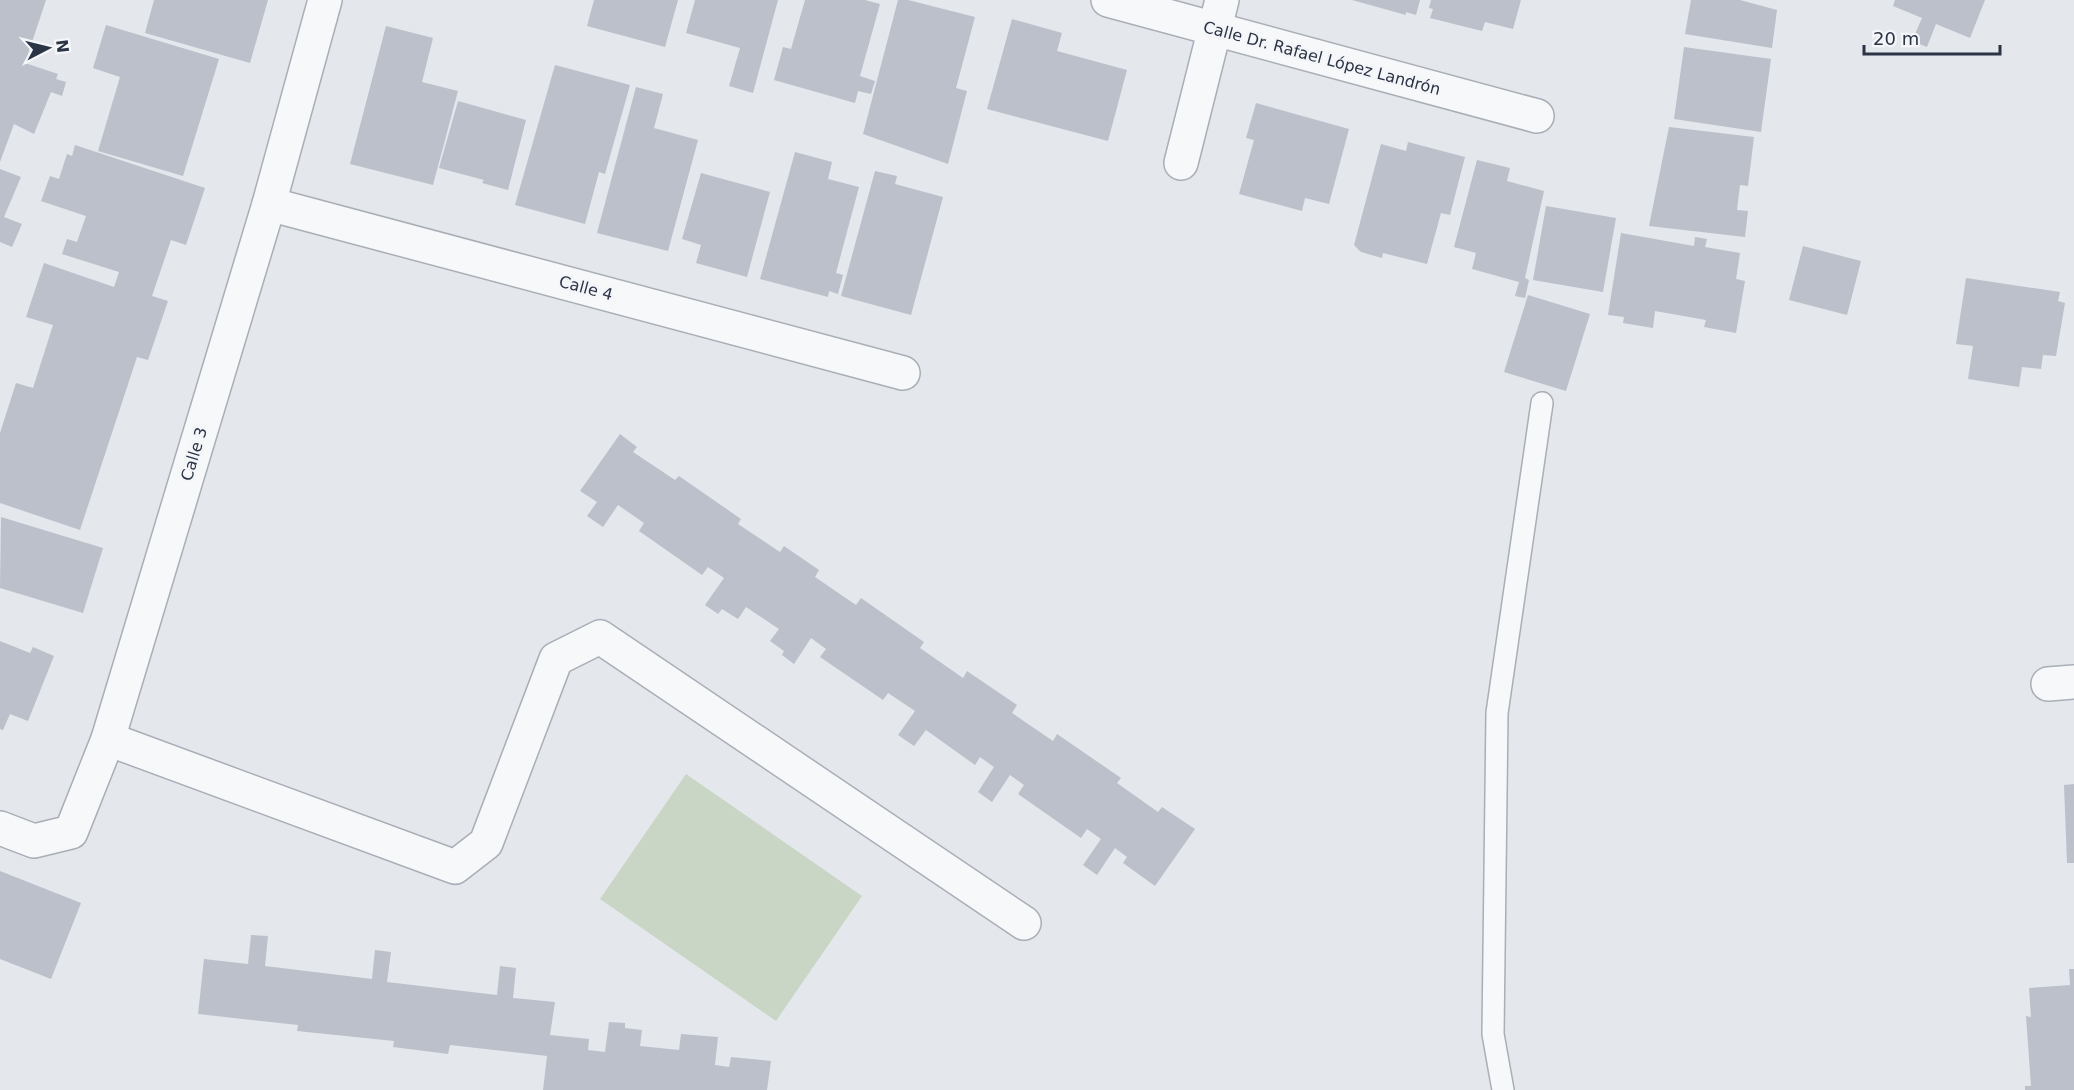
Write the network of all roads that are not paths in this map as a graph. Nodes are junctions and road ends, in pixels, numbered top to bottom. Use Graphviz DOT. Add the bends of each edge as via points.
graph roads {
  1 [pos="325,0"];
  2 [pos="1108,0"];
  3 [pos="1218,14"];
  4 [pos="1537,116"];
  5 [pos="1182,163"];
  6 [pos="269,204"];
  7 [pos="903,373"];
  8 [pos="1542,403"];
  9 [pos="108,739"];
  10 [pos="0,828"];
  11 [pos="1024,923"];
  12 [pos="1503,1090"];
  1 -- 6 [label="street, Calle 3"];
  2 -- 3 [label="street, Calle Dr. Rafael López Landrón"];
  3 -- 4 [label="street, Calle Dr. Rafael López Landrón"];
  3 -- 5 [label="street"];
  6 -- 7 [label="street, Calle 4"];
  6 -- 9 [label="street, Calle 3"];
  8 -- 12 [label="lane" via="1497,713 1493,1034"];
  9 -- 10 [label="street, Calle 3" via="71,832 34,841"];
  9 -- 11 [label="street" via="455,867 486,843 556,659 600,636"];
}
